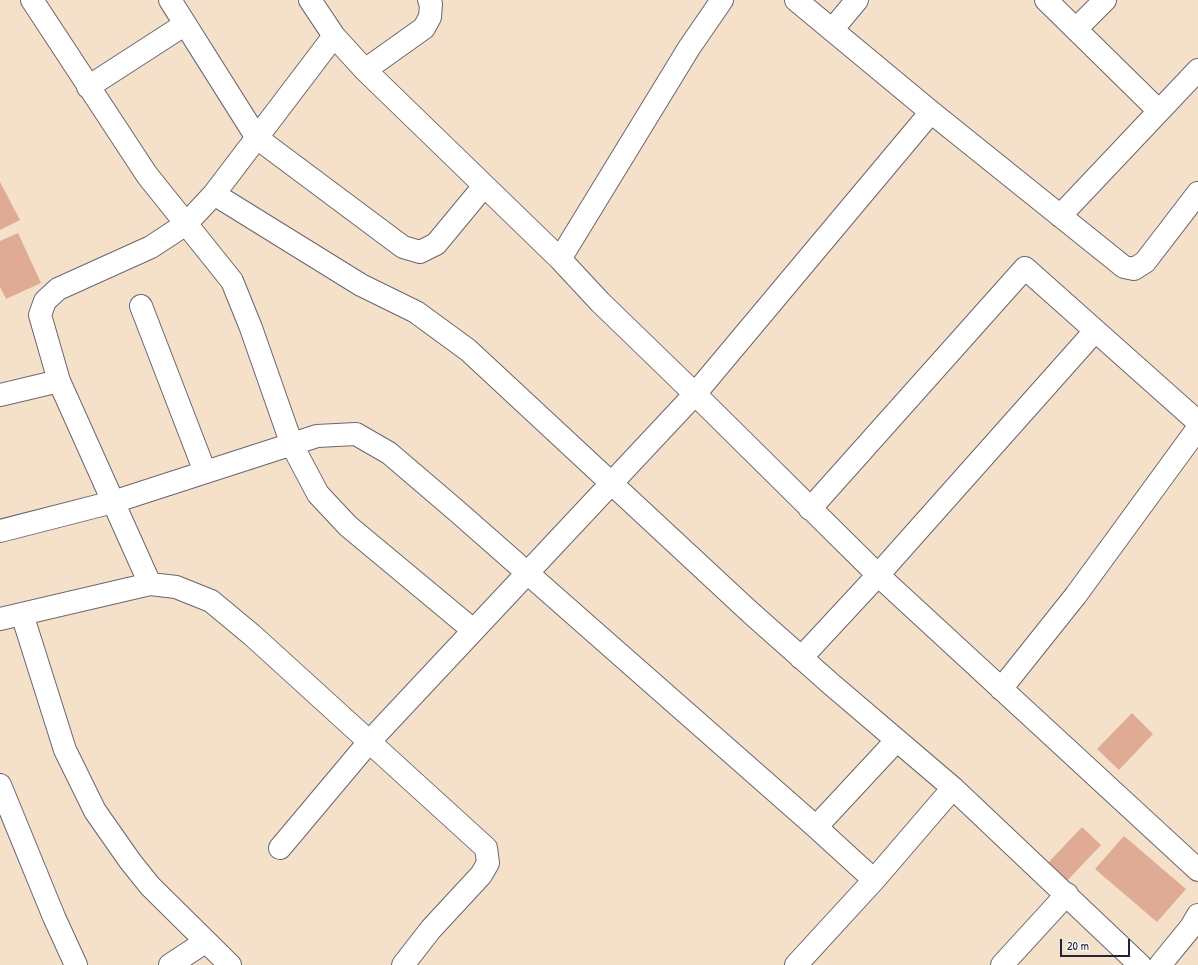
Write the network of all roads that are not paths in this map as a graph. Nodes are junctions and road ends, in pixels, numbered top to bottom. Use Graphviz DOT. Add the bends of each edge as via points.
graph roads {
  1 [pos="32,0"];
  2 [pos="170,0"];
  3 [pos="310,0"];
  4 [pos="429,0"];
  5 [pos="722,0"];
  6 [pos="796,0"];
  7 [pos="857,0"];
  8 [pos="1046,0"];
  9 [pos="1105,0"];
  10 [pos="184,25"];
  11 [pos="1076,29"];
  12 [pos="832,30"];
  13 [pos="334,36"];
  14 [pos="366,70"];
  15 [pos="1198,70"];
  16 [pos="88,87"];
  17 [pos="1159,111"];
  18 [pos="931,112"];
  19 [pos="257,138"];
  20 [pos="484,186"];
  21 [pos="1198,193"];
  22 [pos="214,194"];
  23 [pos="1060,216"];
  24 [pos="186,224"];
  25 [pos="560,259"];
  26 [pos="140,306"];
  27 [pos="1095,331"];
  28 [pos="59,380"];
  29 [pos="695,394"];
  30 [pos="0,395"];
  31 [pos="1198,422"];
  32 [pos="1198,428"];
  33 [pos="292,444"];
  34 [pos="205,472"];
  35 [pos="609,483"];
  36 [pos="113,502"];
  37 [pos="810,509"];
  38 [pos="0,531"];
  39 [pos="527,573"];
  40 [pos="878,575"];
  41 [pos="150,584"];
  42 [pos="22,614"];
  43 [pos="0,619"];
  44 [pos="473,630"];
  45 [pos="801,658"];
  46 [pos="1001,689"];
  47 [pos="896,741"];
  48 [pos="369,742"];
  49 [pos="0,785"];
  50 [pos="953,788"];
  51 [pos="816,827"];
  52 [pos="280,848"];
  53 [pos="1194,860"];
  54 [pos="874,880"];
  55 [pos="1066,894"];
  56 [pos="1198,915"];
  57 [pos="205,942"];
  58 [pos="76,965"];
  59 [pos="170,965"];
  60 [pos="230,965"];
  61 [pos="403,965"];
  62 [pos="796,965"];
  63 [pos="1002,965"];
  64 [pos="1140,965"];
  65 [pos="1160,965"];
  1 -- 16 [label="street"];
  2 -- 10 [label="street"];
  3 -- 13 [label="street"];
  4 -- 14 [label="street" via="430,17 424,28"];
  5 -- 25 [label="street" via="689,48"];
  6 -- 12 [label="street"];
  7 -- 12 [label="street"];
  8 -- 11 [label="street"];
  9 -- 11 [label="street"];
  10 -- 16 [label="street"];
  10 -- 19 [label="street"];
  11 -- 17 [label="street"];
  12 -- 18 [label="street"];
  13 -- 14 [label="street"];
  13 -- 19 [label="street"];
  14 -- 20 [label="street"];
  15 -- 17 [label="street"];
  16 -- 24 [label="street" via="147,174"];
  17 -- 23 [label="street"];
  18 -- 23 [label="street"];
  18 -- 29 [label="street"];
  19 -- 20 [label="street" via="403,247 420,252 436,244"];
  19 -- 22 [label="street"];
  20 -- 25 [label="street"];
  21 -- 23 [label="street" via="1145,262 1134,269 1124,267"];
  22 -- 24 [label="street"];
  22 -- 35 [label="street" via="361,285 416,312 434,325 468,350"];
  24 -- 28 [label="street" via="151,247 58,289 45,301 40,315"];
  24 -- 33 [label="street" via="232,281"];
  25 -- 29 [label="street" via="600,302"];
  26 -- 34 [label="street"];
  27 -- 31 [label="street"];
  27 -- 37 [label="street" via="1025,268"];
  27 -- 40 [label="street"];
  28 -- 30 [label="street"];
  28 -- 36 [label="street"];
  29 -- 35 [label="street"];
  29 -- 37 [label="street"];
  32 -- 46 [label="street" via="1076,594"];
  33 -- 34 [label="street"];
  33 -- 39 [label="street" via="317,436 356,434 388,453"];
  33 -- 44 [label="street" via="318,494 348,526"];
  34 -- 36 [label="street"];
  35 -- 39 [label="street"];
  35 -- 45 [label="street"];
  36 -- 38 [label="street"];
  36 -- 41 [label="street"];
  37 -- 40 [label="street"];
  39 -- 44 [label="street"];
  39 -- 51 [label="street"];
  40 -- 45 [label="street"];
  40 -- 46 [label="street"];
  41 -- 42 [label="street"];
  41 -- 48 [label="street" via="176,587 211,601"];
  42 -- 43 [label="street"];
  42 -- 57 [label="street" via="65,750 96,811 150,886"];
  44 -- 48 [label="street"];
  45 -- 47 [label="street"];
  46 -- 53 [label="street"];
  47 -- 50 [label="street"];
  47 -- 51 [label="street"];
  48 -- 52 [label="street"];
  48 -- 61 [label="street" via="486,848 488,863 481,875"];
  49 -- 58 [label="street"];
  50 -- 54 [label="street"];
  50 -- 55 [label="street"];
  51 -- 54 [label="street"];
  54 -- 62 [label="street"];
  55 -- 63 [label="street"];
  55 -- 64 [label="street"];
  56 -- 65 [label="street"];
  57 -- 59 [label="street"];
  57 -- 60 [label="street"];
}
